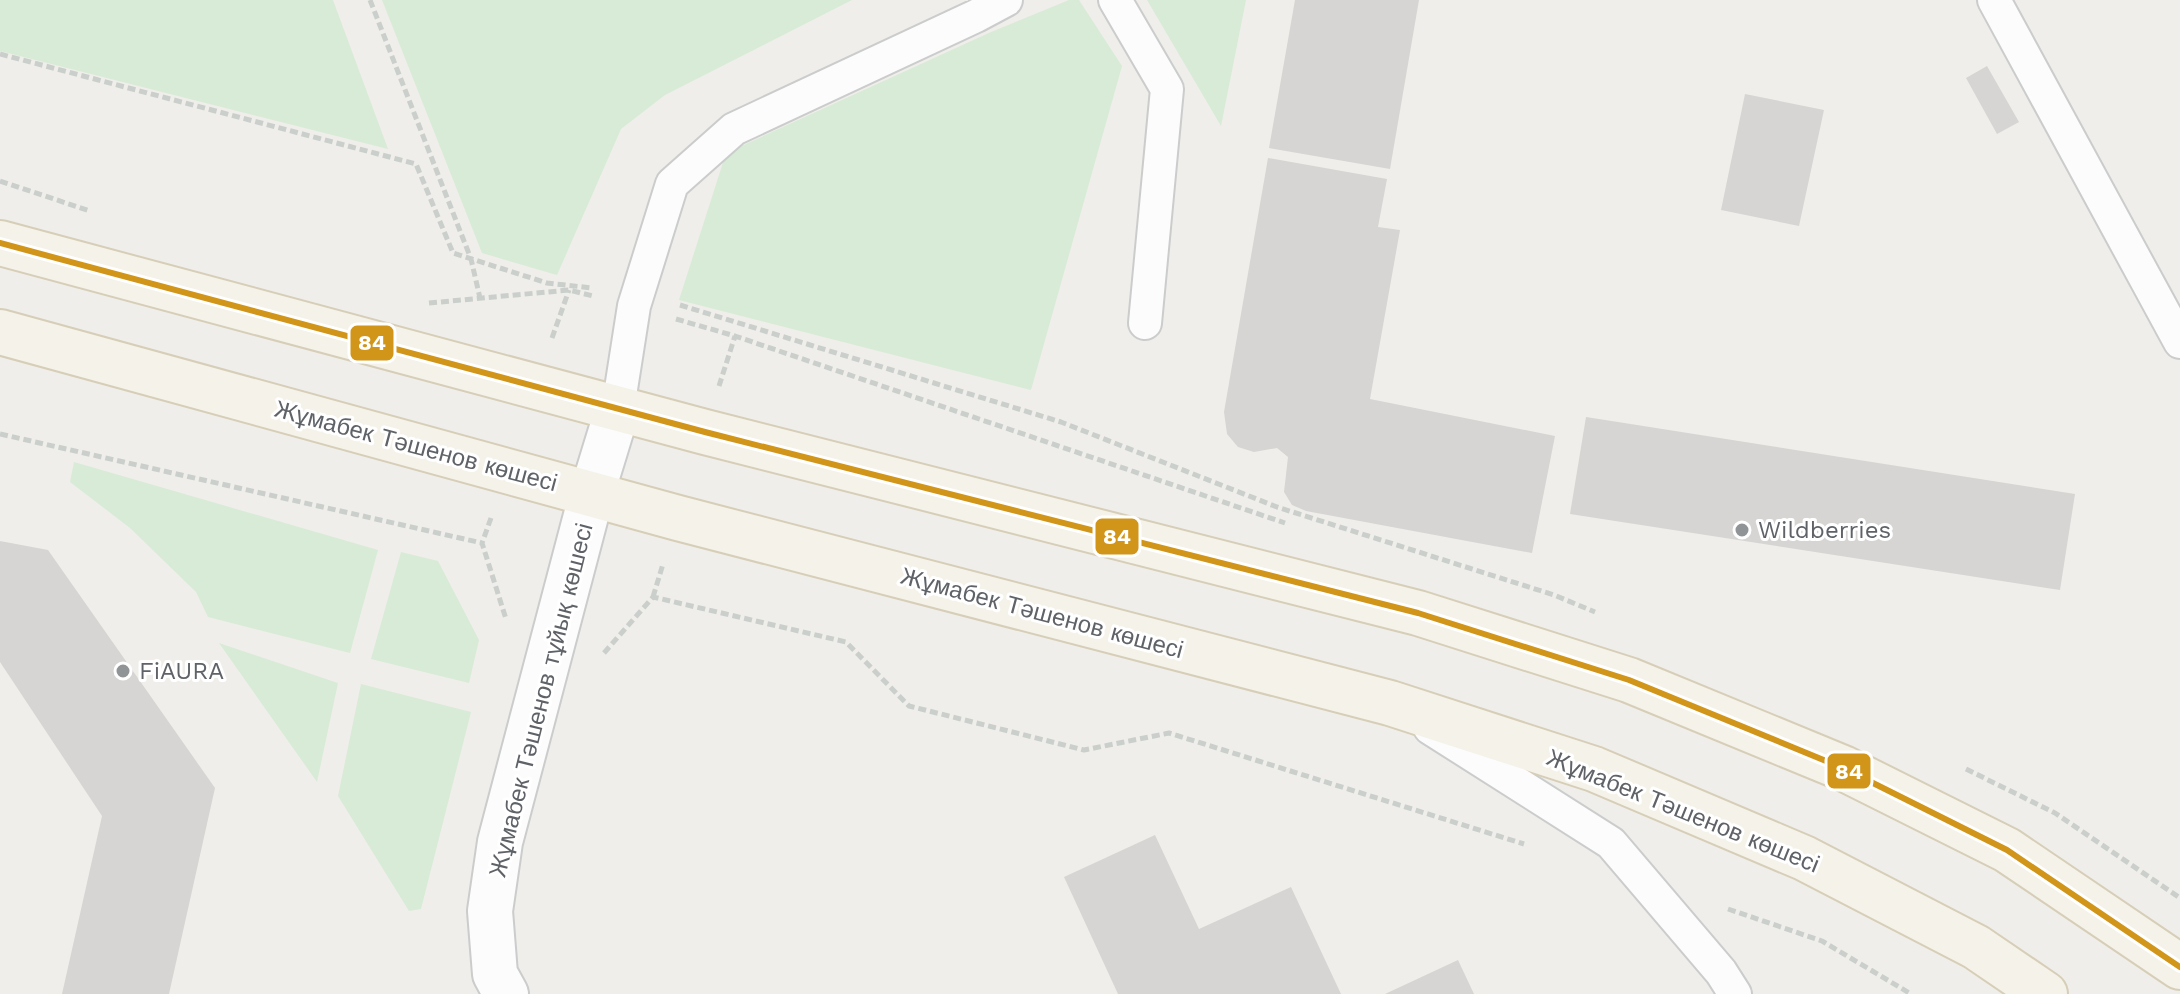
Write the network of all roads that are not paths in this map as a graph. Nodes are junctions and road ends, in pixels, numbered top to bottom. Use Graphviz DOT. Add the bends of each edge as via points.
graph roads {
  1 [pos="1006,0"];
  2 [pos="1115,0"];
  3 [pos="1994,0"];
  4 [pos="0,243"];
  5 [pos="2171,298"];
  6 [pos="1145,323"];
  7 [pos="0,332"];
  8 [pos="2180,342"];
  9 [pos="618,408"];
  10 [pos="592,493"];
  11 [pos="1390,703"];
  12 [pos="2180,967"];
  13 [pos="506,994"];
  14 [pos="1735,994"];
  15 [pos="2045,994"];
  1 -- 9 [label="lane" via="734,129 672,184 634,306"];
  2 -- 6 [label="lane" via="1167,89"];
  3 -- 5 [label="lane"];
  4 -- 9 [label="main road"];
  5 -- 8 [label="lane"];
  7 -- 10 [label="main road, Жұмабек Тәшенов көшесі"];
  9 -- 10 [label="street, Жұмабек Тәшенов тұйық көшесі"];
  9 -- 12 [label="main road" via="1418,613 1629,680 1843,768 2007,850"];
  10 -- 11 [label="main road, Жұмабек Тәшенов көшесі"];
  10 -- 13 [label="street, Жұмабек Тәшенов тұйық көшесі" via="500,842 490,911 495,974"];
  11 -- 14 [label="lane" via="1611,843"];
  11 -- 15 [label="main road, Жұмабек Тәшенов көшесі" via="1594,769 1804,858 1976,947"];
}
